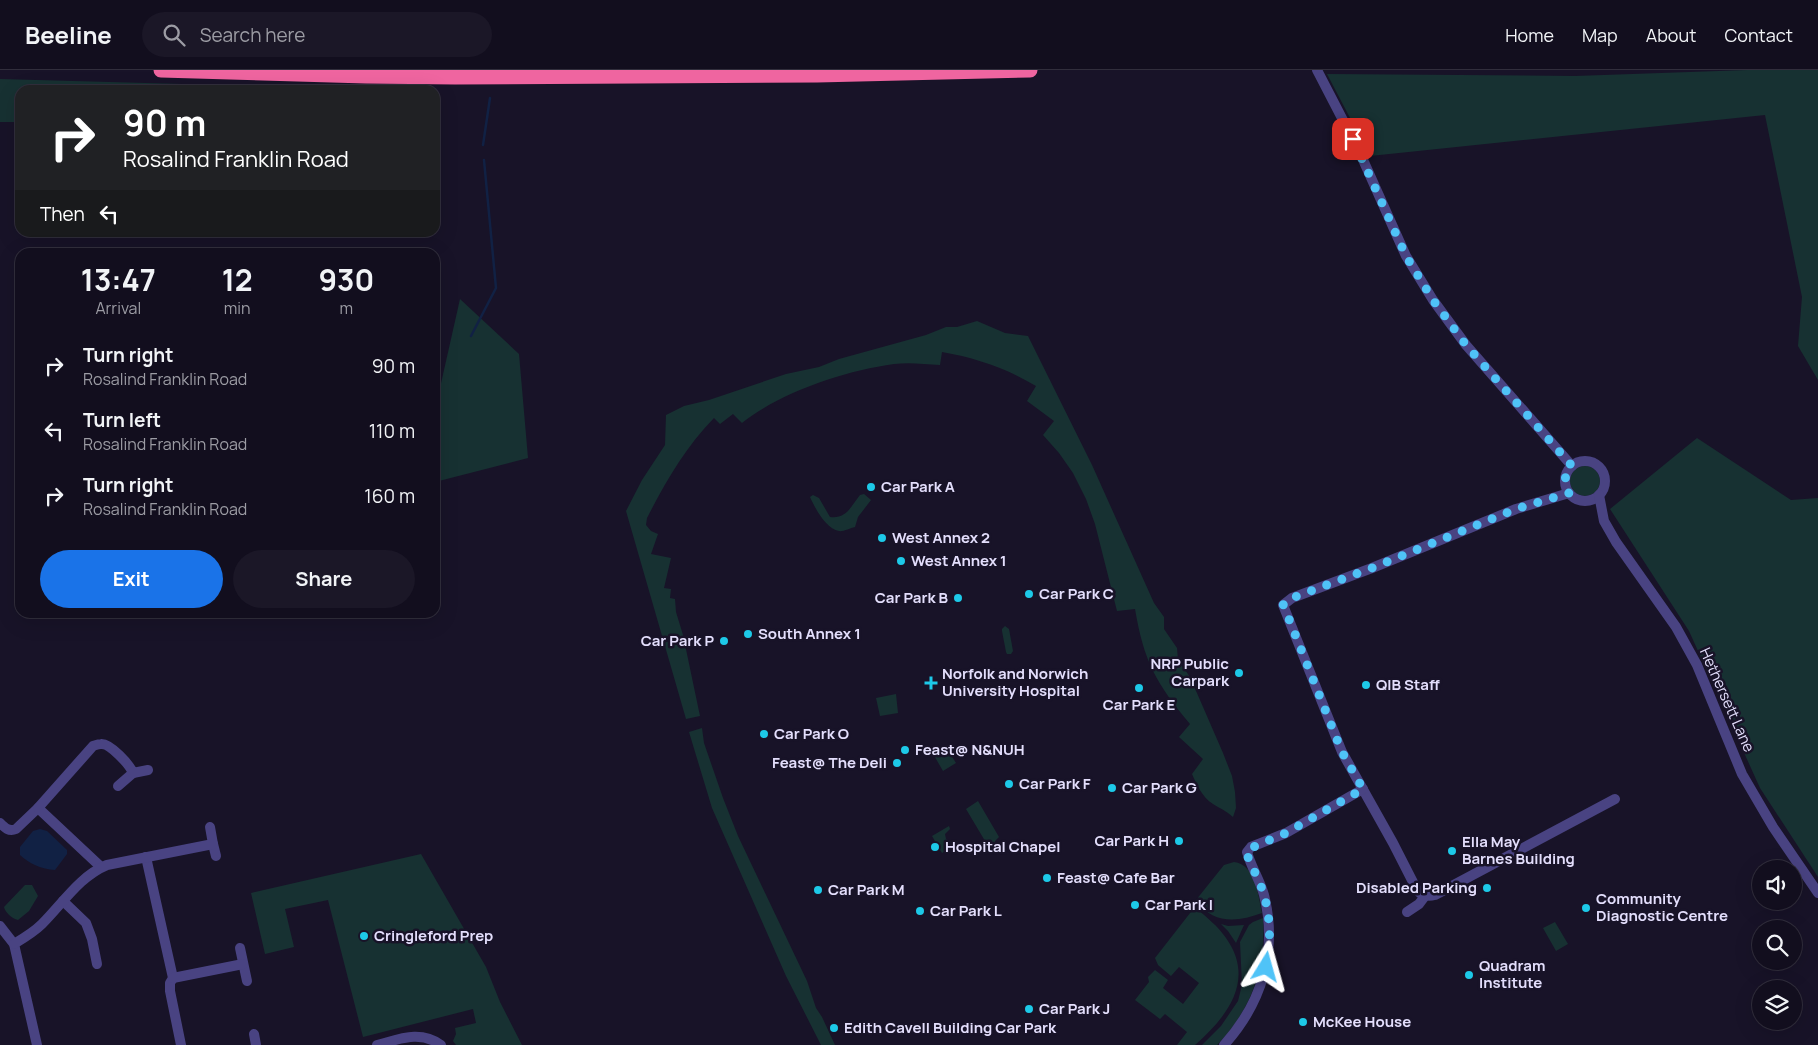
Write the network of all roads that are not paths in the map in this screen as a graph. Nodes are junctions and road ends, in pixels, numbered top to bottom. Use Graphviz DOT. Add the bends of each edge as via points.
graph roads {
  1 [pos="161,70"];
  2 [pos="1030,70"];
  3 [pos="1317,70"];
  4 [pos="1572,466"];
  5 [pos="1569,493"];
  6 [pos="1599,495"];
  7 [pos="1586,501"];
  8 [pos="1604,521"];
  9 [pos="148,770"];
  10 [pos="133,773"];
  11 [pos="118,786"];
  12 [pos="1363,789"];
  13 [pos="1616,798"];
  14 [pos="38,808"];
  15 [pos="0,824"];
  16 [pos="210,827"];
  17 [pos="214,844"];
  18 [pos="216,856"];
  19 [pos="146,857"];
  20 [pos="101,867"];
  21 [pos="1818,894"];
  22 [pos="1425,896"];
  23 [pos="64,901"];
  24 [pos="1407,912"];
  25 [pos="0,926"];
  26 [pos="14,944"];
  27 [pos="240,948"];
  28 [pos="97,964"];
  29 [pos="243,964"];
  30 [pos="172,978"];
  31 [pos="246,981"];
  32 [pos="37,1045"];
  33 [pos="181,1045"];
  34 [pos="377,1045"];
  35 [pos="441,1045"];
  36 [pos="1224,1045"];
  1 -- 2 [label="highway" via="504,77"];
  3 -- 4 [label="street" via="1360,153 1406,256 1433,300 1466,345"];
  4 -- 5 [label="street" via="1565,479"];
  4 -- 6 [label="street, Hethersett Lane" via="1586,461 1599,467 1605,481"];
  5 -- 7 [label="street, Hethersett Lane"];
  5 -- 12 [label="street" via="1516,509 1283,604 1342,752"];
  6 -- 7 [label="street"];
  6 -- 8 [label="street, Hethersett Lane"];
  7 -- 8 [label="street, Hethersett Lane"];
  8 -- 21 [label="street, Hethersett Lane" via="1676,628 1697,666 1742,774"];
  9 -- 10 [label="street"];
  10 -- 11 [label="street"];
  10 -- 14 [label="street" via="112,749 99,743"];
  12 -- 22 [label="street" via="1416,890"];
  12 -- 36 [label="street" via="1246,852 1264,894 1269,924 1268,956 1258,995"];
  13 -- 22 [label="street" via="1435,895"];
  14 -- 15 [label="street" via="12,831"];
  14 -- 20 [label="street"];
  16 -- 17 [label="street"];
  17 -- 18 [label="street"];
  17 -- 19 [label="street"];
  19 -- 20 [label="street"];
  19 -- 30 [label="street"];
  20 -- 23 [label="street" via="86,876"];
  22 -- 24 [label="street"];
  23 -- 26 [label="street" via="41,926"];
  23 -- 28 [label="street" via="89,928"];
  25 -- 26 [label="street"];
  26 -- 32 [label="street"];
  27 -- 29 [label="street"];
  29 -- 30 [label="street"];
  29 -- 31 [label="street"];
  30 -- 33 [label="street" via="170,992"];
  34 -- 35 [label="street" via="416,1035"];
}
